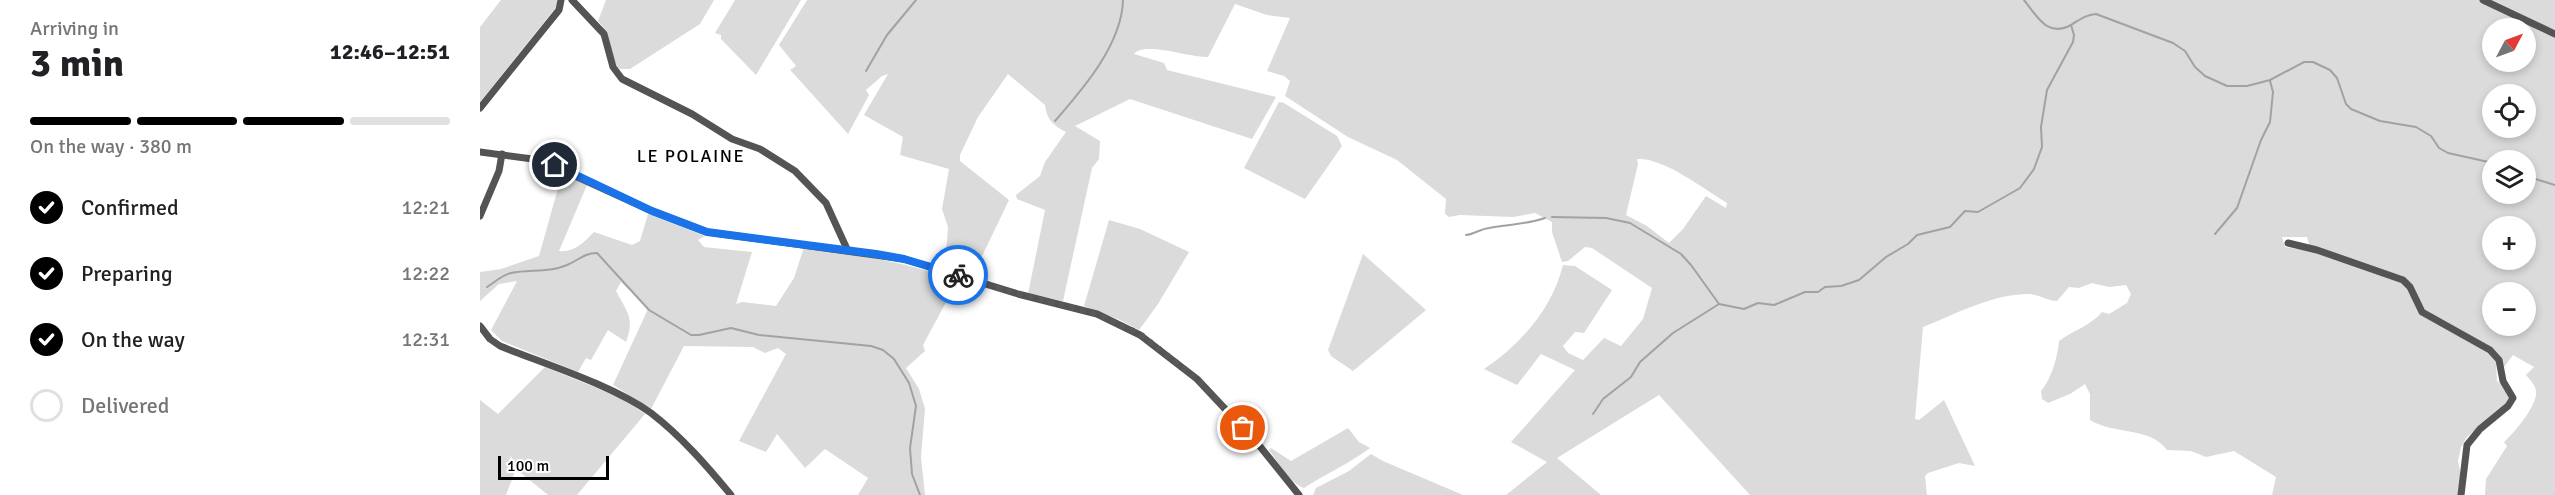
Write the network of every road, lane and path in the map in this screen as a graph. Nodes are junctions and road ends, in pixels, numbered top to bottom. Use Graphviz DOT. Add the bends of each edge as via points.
graph roads {
  1 [pos="561,0"];
  2 [pos="572,0"];
  3 [pos="2483,0"];
  4 [pos="2555,34"];
  5 [pos="480,108"];
  6 [pos="480,152"];
  7 [pos="502,154"];
  8 [pos="480,216"];
  9 [pos="2288,243"];
  10 [pos="847,249"];
  11 [pos="480,326"];
  12 [pos="731,495"];
  13 [pos="1299,495"];
  14 [pos="2461,495"];
  1 -- 5 [label="street" via="559,10"];
  2 -- 10 [label="street" via="604,34 613,67 622,79 795,171 826,203"];
  3 -- 4 [label="street"];
  6 -- 7 [label="street"];
  7 -- 8 [label="street"];
  7 -- 10 [label="street" via="555,165 707,232"];
  9 -- 14 [label="street" via="2403,279 2422,312 2490,350 2499,360 2503,381 2513,398 2467,445"];
  10 -- 13 [label="street" via="904,259 1068,305 1140,334 1197,379"];
  11 -- 12 [label="street" via="500,346 614,393 649,412 687,446"];
}
